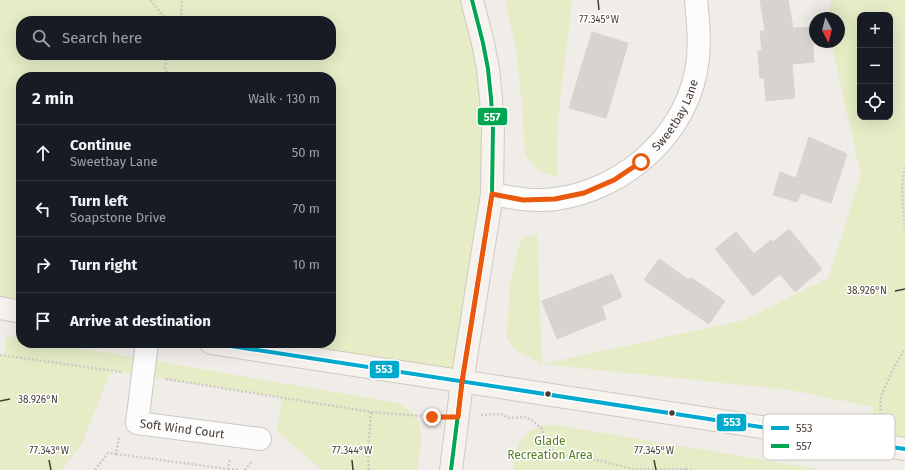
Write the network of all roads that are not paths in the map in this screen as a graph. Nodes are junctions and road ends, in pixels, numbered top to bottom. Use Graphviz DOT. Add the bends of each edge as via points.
graph roads {
  1 [pos="472,0"];
  2 [pos="696,0"];
  3 [pos="492,194"];
  4 [pos="0,308"];
  5 [pos="16,311"];
  6 [pos="146,348"];
  7 [pos="243,348"];
  8 [pos="462,382"];
  9 [pos="763,428"];
  10 [pos="260,439"];
  11 [pos="895,448"];
  12 [pos="905,449"];
  13 [pos="450,470"];
  1 -- 3 [label="street" via="484,49 491,98"];
  2 -- 3 [label="street, Sweetbay Lane" via="698,59 691,90 680,114 663,140 641,162 614,180 584,193 555,199 523,200"];
  3 -- 8 [label="street"];
  4 -- 5 [label="street"];
  6 -- 10 [label="street, Soft Wind Court" via="137,423"];
  7 -- 8 [label="street"];
  8 -- 9 [label="street"];
  8 -- 13 [label="street"];
  11 -- 12 [label="street"];
}
